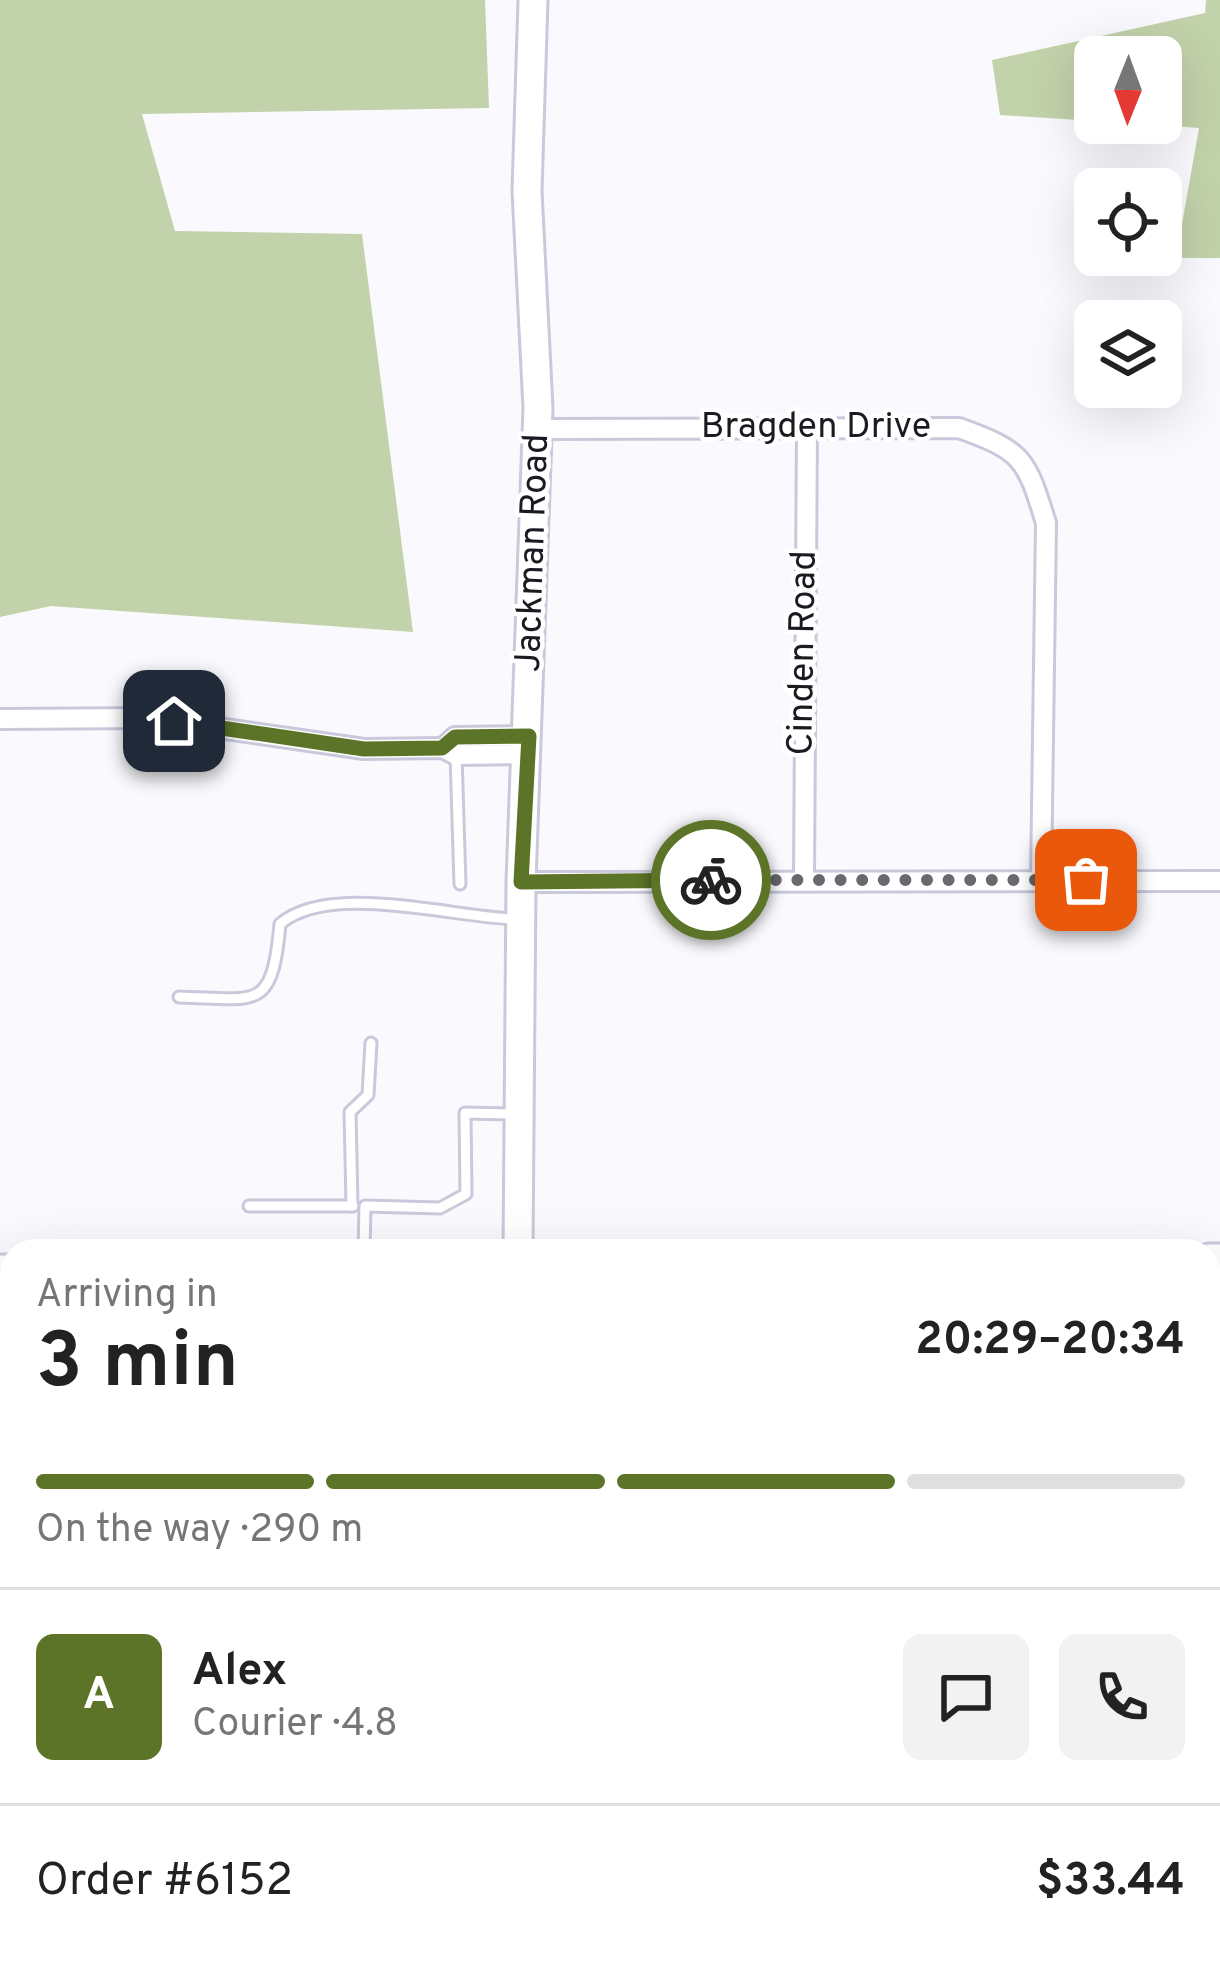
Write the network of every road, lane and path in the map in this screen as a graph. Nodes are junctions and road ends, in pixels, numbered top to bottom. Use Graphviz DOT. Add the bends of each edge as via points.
graph roads {
  1 [pos="533,0"];
  2 [pos="807,428"];
  3 [pos="538,429"];
  4 [pos="0,718"];
  5 [pos="528,745"];
  6 [pos="450,751"];
  7 [pos="804,878"];
  8 [pos="1042,880"];
  9 [pos="1220,881"];
  10 [pos="521,882"];
  11 [pos="460,884"];
  12 [pos="521,919"];
  13 [pos="179,997"];
  14 [pos="370,1043"];
  15 [pos="519,1114"];
  16 [pos="249,1206"];
  17 [pos="358,1206"];
  18 [pos="362,1239"];
  19 [pos="518,1239"];
  1 -- 3 [label="street, Jackman Road" via="527,191"];
  2 -- 3 [label="street, Bragden Drive"];
  2 -- 7 [label="street, Cinden Road"];
  2 -- 8 [label="street, Bragden Drive" via="959,428 1012,449 1035,487 1046,523"];
  3 -- 5 [label="street, Jackman Road"];
  4 -- 6 [label="street" via="149,718 364,749"];
  5 -- 6 [label="street" via="455,737"];
  5 -- 10 [label="street, Jackman Road"];
  6 -- 11 [label="lane"];
  7 -- 8 [label="street"];
  7 -- 10 [label="street"];
  8 -- 9 [label="street"];
  10 -- 12 [label="street, Jackman Road"];
  12 -- 13 [label="lane" via="336,904 292,913 280,924 271,983 260,994"];
  12 -- 15 [label="street, Jackman Road"];
  14 -- 17 [label="lane" via="368,1095 350,1112"];
  15 -- 17 [label="lane" via="465,1113 466,1194 440,1208"];
  15 -- 19 [label="street, Jackman Road"];
  16 -- 17 [label="lane"];
  17 -- 18 [label="lane"];
}
